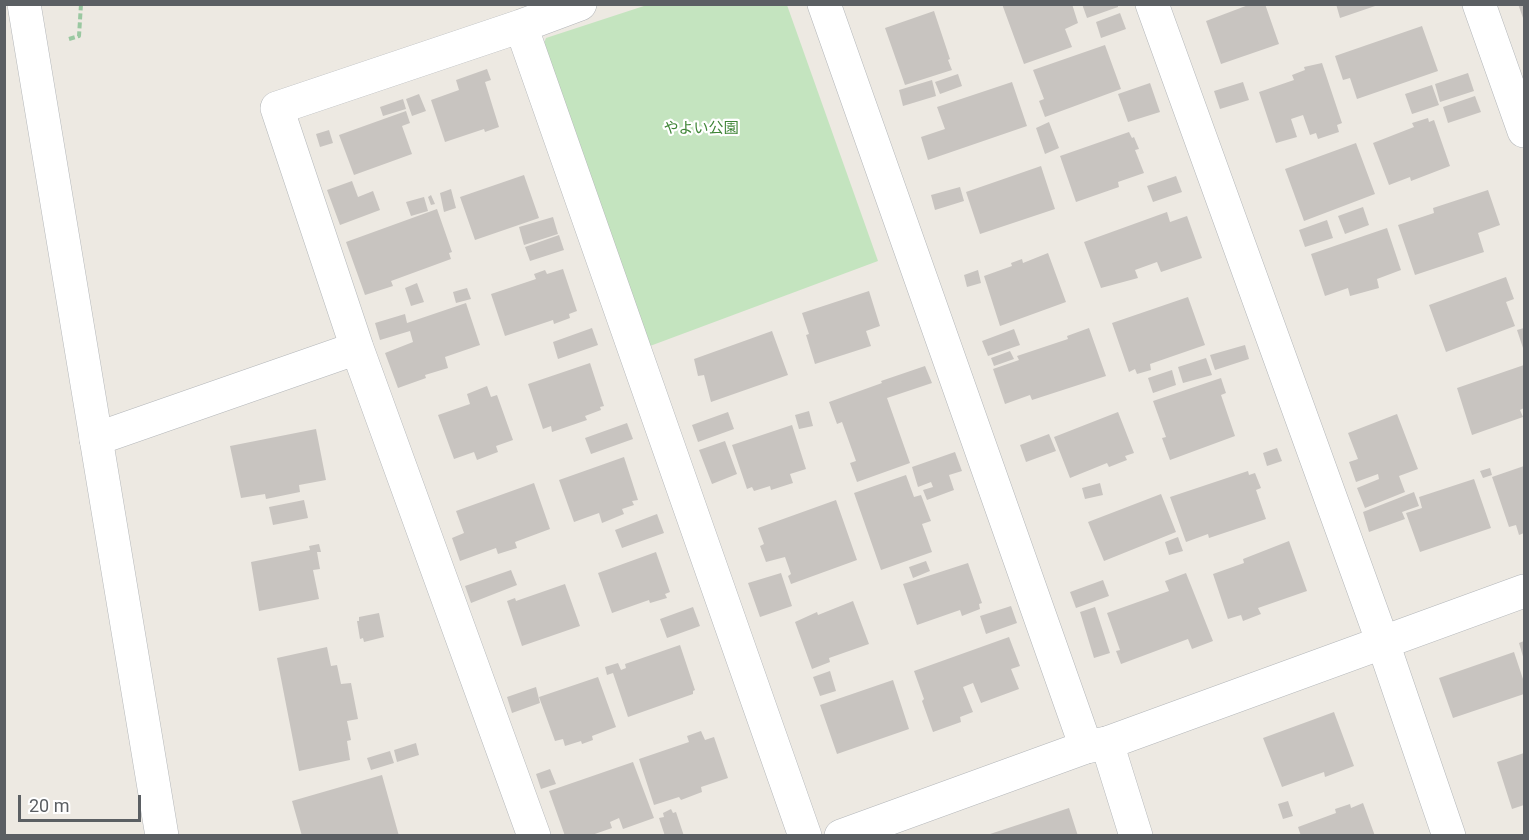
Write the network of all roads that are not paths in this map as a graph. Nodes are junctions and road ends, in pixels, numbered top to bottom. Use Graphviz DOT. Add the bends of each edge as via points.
graph roads {
  1 [pos="24,4"];
  2 [pos="580,4"];
  3 [pos="824,4"];
  4 [pos="1152,4"];
  5 [pos="1479,4"];
  6 [pos="521,26"];
  7 [pos="1524,131"];
  8 [pos="357,348"];
  9 [pos="96,439"];
  10 [pos="1524,591"];
  11 [pos="1383,644"];
  12 [pos="1096,745"];
  13 [pos="162,836"];
  14 [pos="534,836"];
  15 [pos="805,836"];
  16 [pos="841,836"];
  17 [pos="1136,836"];
  18 [pos="1449,836"];
  1 -- 9 [label="street"];
  2 -- 6 [label="street"];
  3 -- 12 [label="street"];
  4 -- 11 [label="street"];
  5 -- 7 [label="street"];
  6 -- 8 [label="street" via="277,108"];
  6 -- 15 [label="street"];
  8 -- 9 [label="street"];
  8 -- 14 [label="street"];
  9 -- 13 [label="street"];
  10 -- 11 [label="street"];
  11 -- 12 [label="street"];
  11 -- 18 [label="street"];
  12 -- 16 [label="street"];
  12 -- 17 [label="street"];
}
